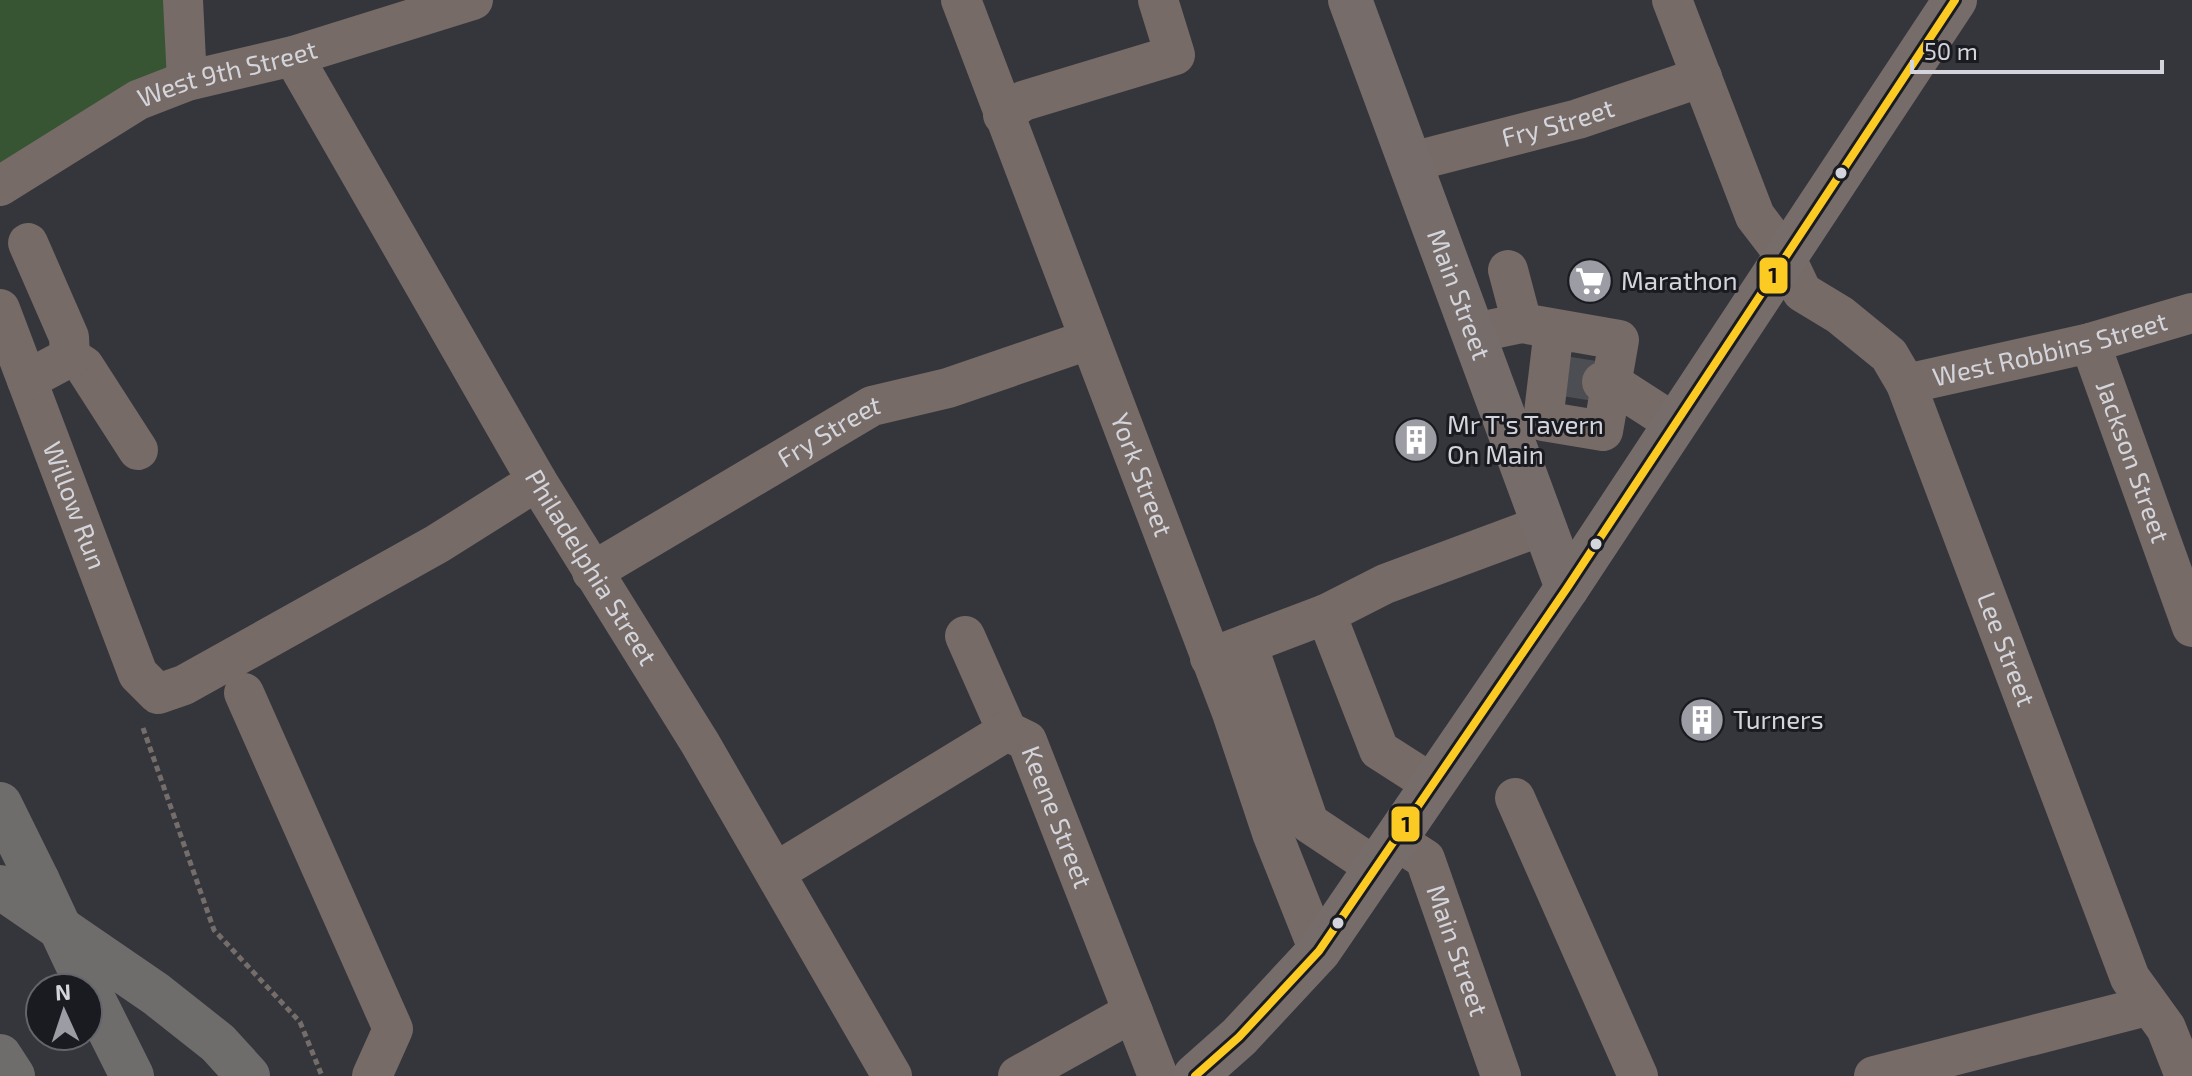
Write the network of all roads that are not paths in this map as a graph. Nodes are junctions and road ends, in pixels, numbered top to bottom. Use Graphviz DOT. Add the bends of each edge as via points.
graph roads {
  1 [pos="183,0"];
  2 [pos="473,0"];
  3 [pos="961,0"];
  4 [pos="1158,0"];
  5 [pos="1350,0"];
  6 [pos="1672,0"];
  7 [pos="1951,2"];
  8 [pos="391,14"];
  9 [pos="293,56"];
  10 [pos="1702,77"];
  11 [pos="187,81"];
  12 [pos="1003,115"];
  13 [pos="1411,162"];
  14 [pos="0,186"];
  15 [pos="28,243"];
  16 [pos="1784,254"];
  17 [pos="1508,270"];
  18 [pos="0,309"];
  19 [pos="2192,313"];
  20 [pos="1538,326"];
  21 [pos="1474,333"];
  22 [pos="1088,340"];
  23 [pos="2090,343"];
  24 [pos="70,357"];
  25 [pos="27,380"];
  26 [pos="1607,382"];
  27 [pos="1906,384"];
  28 [pos="1674,423"];
  29 [pos="138,450"];
  30 [pos="537,481"];
  31 [pos="1544,525"];
  32 [pos="592,572"];
  33 [pos="1567,588"];
  34 [pos="1326,614"];
  35 [pos="2192,627"];
  36 [pos="965,636"];
  37 [pos="1228,651"];
  38 [pos="244,693"];
  39 [pos="1007,731"];
  40 [pos="1432,784"];
  41 [pos="1515,798"];
  42 [pos="0,804"];
  43 [pos="1384,853"];
  44 [pos="776,872"];
  45 [pos="19,884"];
  46 [pos="1319,951"];
  47 [pos="2147,1006"];
  48 [pos="1133,1012"];
  49 [pos="0,1056"];
  50 [pos="1977,1064"];
  51 [pos="1035,1072"];
  52 [pos="13,1076"];
  53 [pos="132,1076"];
  54 [pos="248,1076"];
  55 [pos="372,1076"];
  56 [pos="892,1076"];
  57 [pos="1158,1076"];
  58 [pos="1195,1076"];
  59 [pos="1501,1076"];
  60 [pos="1638,1076"];
  61 [pos="1874,1076"];
  62 [pos="2185,1076"];
  1 -- 11 [label="street"];
  2 -- 8 [label="street, West 9th Street"];
  3 -- 12 [label="street, York Street"];
  4 -- 12 [label="street" via="1175,55 1023,101"];
  5 -- 13 [label="main road, Main Street"];
  6 -- 10 [label="street, Lee Street"];
  7 -- 16 [label="main road"];
  8 -- 9 [label="street, West 9th Street"];
  9 -- 11 [label="street, West 9th Street"];
  9 -- 30 [label="street, Philadelphia Street"];
  10 -- 13 [label="street, Fry Street" via="1578,119"];
  10 -- 16 [label="street, Lee Street" via="1755,216"];
  11 -- 14 [label="street, West 9th Street" via="138,100"];
  12 -- 22 [label="street, York Street"];
  13 -- 21 [label="main road, Main Street"];
  15 -- 24 [label="street" via="69,337"];
  16 -- 27 [label="street, Lee Street" via="1802,292 1889,355"];
  16 -- 28 [label="main road"];
  17 -- 20 [label="street"];
  18 -- 25 [label="street, Willow Run"];
  19 -- 23 [label="street, West Robbins Street"];
  20 -- 21 [label="street"];
  20 -- 26 [label="street" via="1619,340"];
  20 -- 26 [label="street" via="1553,374 1543,421 1603,431"];
  21 -- 31 [label="main road, Main Street"];
  22 -- 32 [label="street, Fry Street" via="948,388 872,406"];
  22 -- 37 [label="street, York Street"];
  23 -- 27 [label="street, West Robbins Street"];
  23 -- 35 [label="street, Jackson Street"];
  24 -- 25 [label="street"];
  24 -- 29 [label="street" via="84,366"];
  25 -- 30 [label="street, Willow Run" via="138,674 158,694 184,685 437,544"];
  26 -- 28 [label="street"];
  27 -- 47 [label="street, Lee Street" via="2130,978"];
  28 -- 33 [label="main road"];
  30 -- 32 [label="street, Philadelphia Street"];
  31 -- 33 [label="main road, Main Street"];
  31 -- 34 [label="street" via="1385,584"];
  32 -- 44 [label="street, Philadelphia Street"];
  33 -- 40 [label="main road"];
  34 -- 37 [label="street"];
  34 -- 40 [label="street" via="1379,750"];
  36 -- 39 [label="street"];
  37 -- 43 [label="street, Main Street" via="1309,823"];
  37 -- 46 [label="street, York Street" via="1272,833"];
  38 -- 55 [label="street" via="393,1029"];
  39 -- 44 [label="street, Keene Street"];
  39 -- 48 [label="street, Keene Street" via="1027,741"];
  40 -- 43 [label="main road"];
  41 -- 60 [label="street"];
  42 -- 45 [label="highway"];
  43 -- 46 [label="main road"];
  43 -- 59 [label="street, Main Street" via="1425,859"];
  44 -- 56 [label="street, Philadelphia Street"];
  45 -- 53 [label="highway, bridge" via="92,996"];
  45 -- 54 [label="highway" via="218,1043"];
  46 -- 58 [label="main road"];
  47 -- 50 [label="street"];
  47 -- 62 [label="street, Lee Street" via="2166,1028"];
  48 -- 51 [label="street"];
  48 -- 57 [label="street, Keene Street"];
  49 -- 52 [label="highway"];
  50 -- 61 [label="street"];
}
